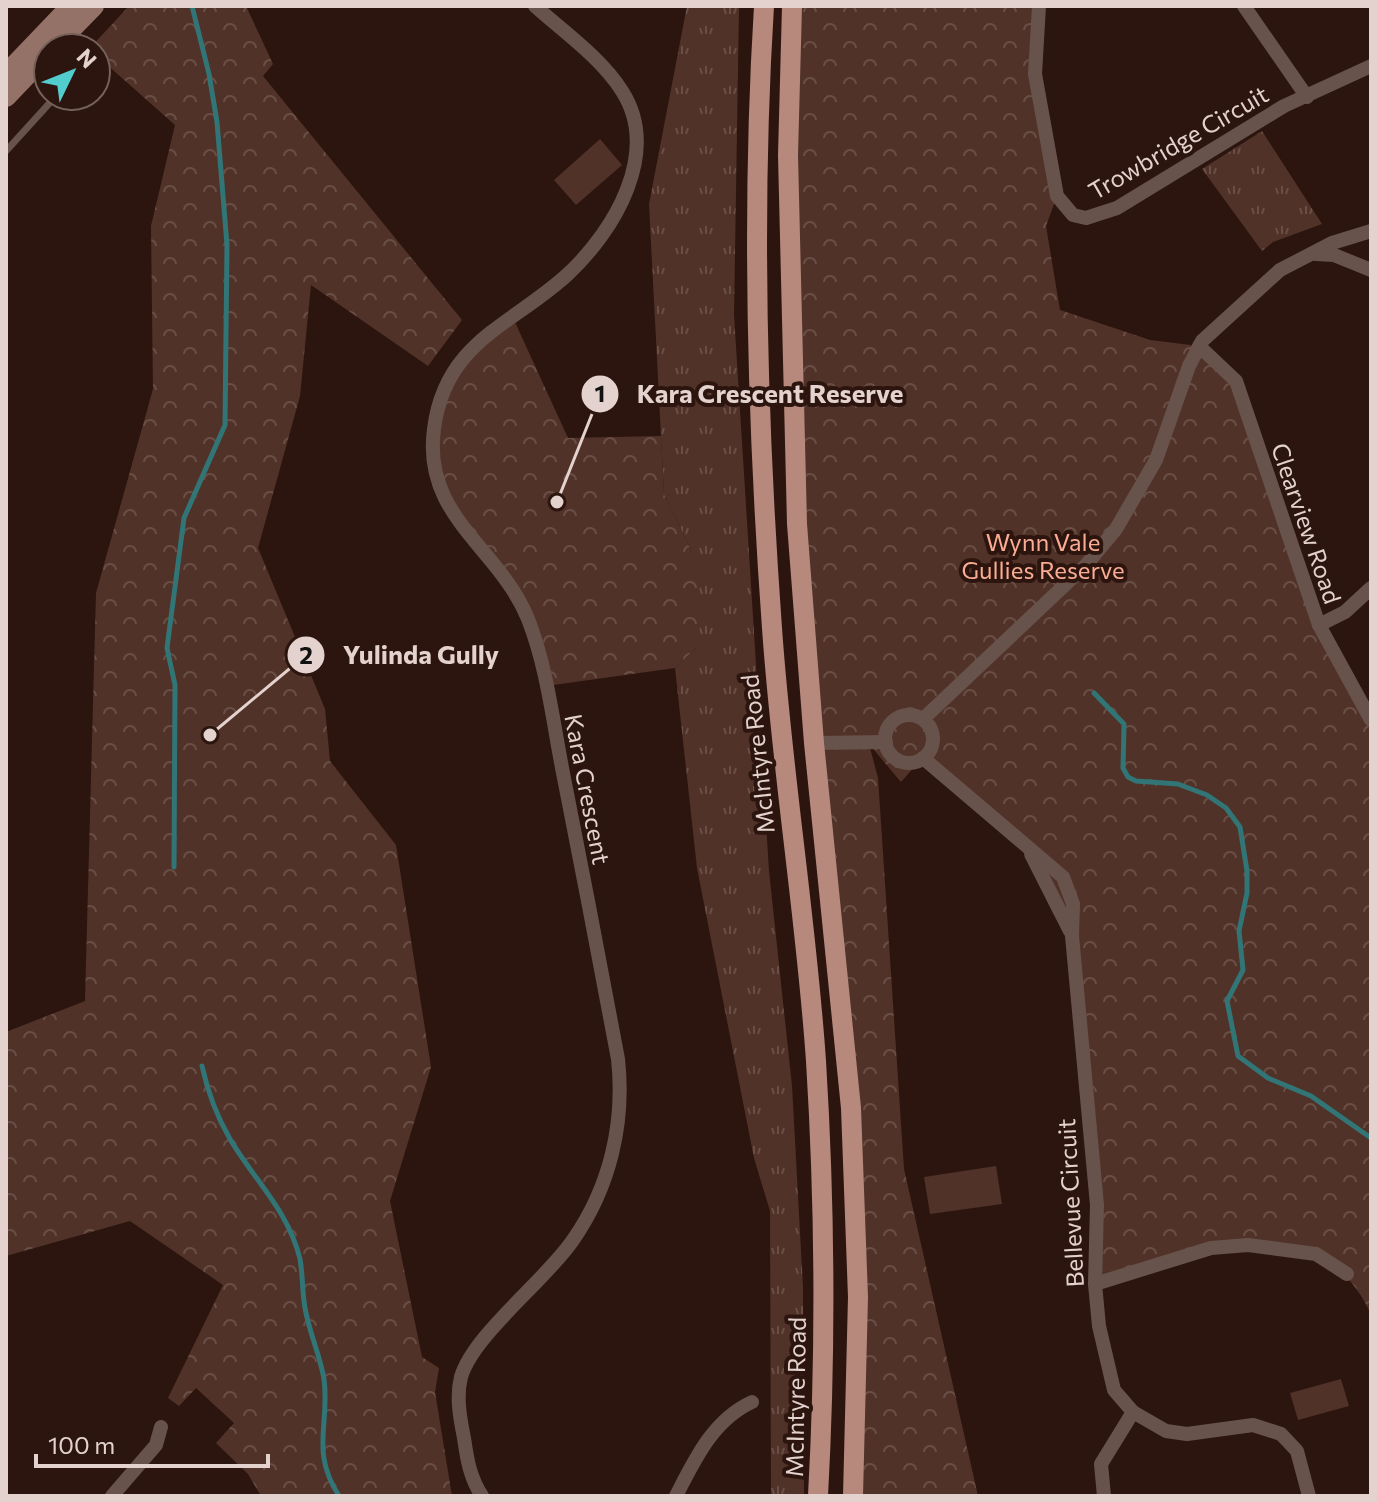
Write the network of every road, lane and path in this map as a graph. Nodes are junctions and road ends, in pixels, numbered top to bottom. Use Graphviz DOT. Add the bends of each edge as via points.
graph roads {
  1 [pos="71,6"];
  2 [pos="94,6"];
  3 [pos="535,6"];
  4 [pos="764,6"];
  5 [pos="792,6"];
  6 [pos="1039,6"];
  7 [pos="1244,6"];
  8 [pos="69,32"];
  9 [pos="32,61"];
  10 [pos="1371,66"];
  11 [pos="11,72"];
  12 [pos="6,97"];
  13 [pos="1307,97"];
  14 [pos="41,112"];
  15 [pos="6,151"];
  16 [pos="1371,231"];
  17 [pos="1316,254"];
  18 [pos="1371,270"];
  19 [pos="1199,346"];
  20 [pos="1371,588"];
  21 [pos="1319,625"];
  22 [pos="778,710"];
  23 [pos="923,719"];
  24 [pos="1371,720"];
  25 [pos="886,742"];
  26 [pos="814,743"];
  27 [pos="923,758"];
  28 [pos="786,783"];
  29 [pos="1347,1274"];
  30 [pos="1095,1284"];
  31 [pos="752,1402"];
  32 [pos="1133,1412"];
  33 [pos="161,1427"];
  34 [pos="112,1496"];
  35 [pos="482,1496"];
  36 [pos="676,1496"];
  37 [pos="818,1496"];
  38 [pos="853,1496"];
  39 [pos="1104,1496"];
  40 [pos="1309,1496"];
  1 -- 11 [label="main road"];
  2 -- 8 [label="main road"];
  3 -- 35 [label="street, Kara Crescent" via="616,81 630,105 638,141 634,171 590,250 568,274 495,325 464,355 442,395 434,429 434,464 459,526 515,594 531,628 621,1084 612,1154 583,1226 468,1361 460,1380 459,1413 470,1471"];
  4 -- 22 [label="main road, McIntyre Road" via="756,358"];
  5 -- 26 [label="main road" via="788,155 797,524"];
  6 -- 13 [label="street, Trowbridge Circuit" via="1035,74 1057,196 1073,215 1086,218 1117,208"];
  7 -- 13 [label="street"];
  9 -- 11 [label="main road"];
  10 -- 13 [label="street, Trowbridge Circuit"];
  11 -- 12 [label="main road"];
  14 -- 15 [label="lane"];
  16 -- 17 [label="street"];
  17 -- 18 [label="street" via="1334,255"];
  17 -- 19 [label="street" via="1280,270"];
  19 -- 21 [label="street, Clearview Road" via="1236,381"];
  19 -- 23 [label="street" via="1156,460 1116,529 1086,565"];
  20 -- 21 [label="street" via="1345,612"];
  21 -- 24 [label="street, Clearview Road"];
  22 -- 26 [label="main road"];
  22 -- 28 [label="main road, McIntyre Road"];
  23 -- 25 [label="street" via="894,719"];
  23 -- 27 [label="street" via="933,734 932,747"];
  25 -- 26 [label="street"];
  25 -- 27 [label="street" via="897,760"];
  26 -- 28 [label="main road"];
  26 -- 38 [label="main road" via="851,1108 858,1325"];
  27 -- 30 [label="street, Bellevue Circuit" via="1063,877 1073,904 1097,1205"];
  28 -- 37 [label="main road, McIntyre Road" via="819,1130 825,1379"];
  29 -- 30 [label="street" via="1316,1254 1248,1245 1211,1248"];
  30 -- 32 [label="street, Bellevue Circuit" via="1114,1390"];
  31 -- 36 [label="street" via="720,1424"];
  32 -- 39 [label="street" via="1101,1464"];
  32 -- 40 [label="street" via="1147,1423 1187,1434 1244,1426 1281,1434 1297,1451"];
  33 -- 34 [label="street" via="156,1445"];
}
